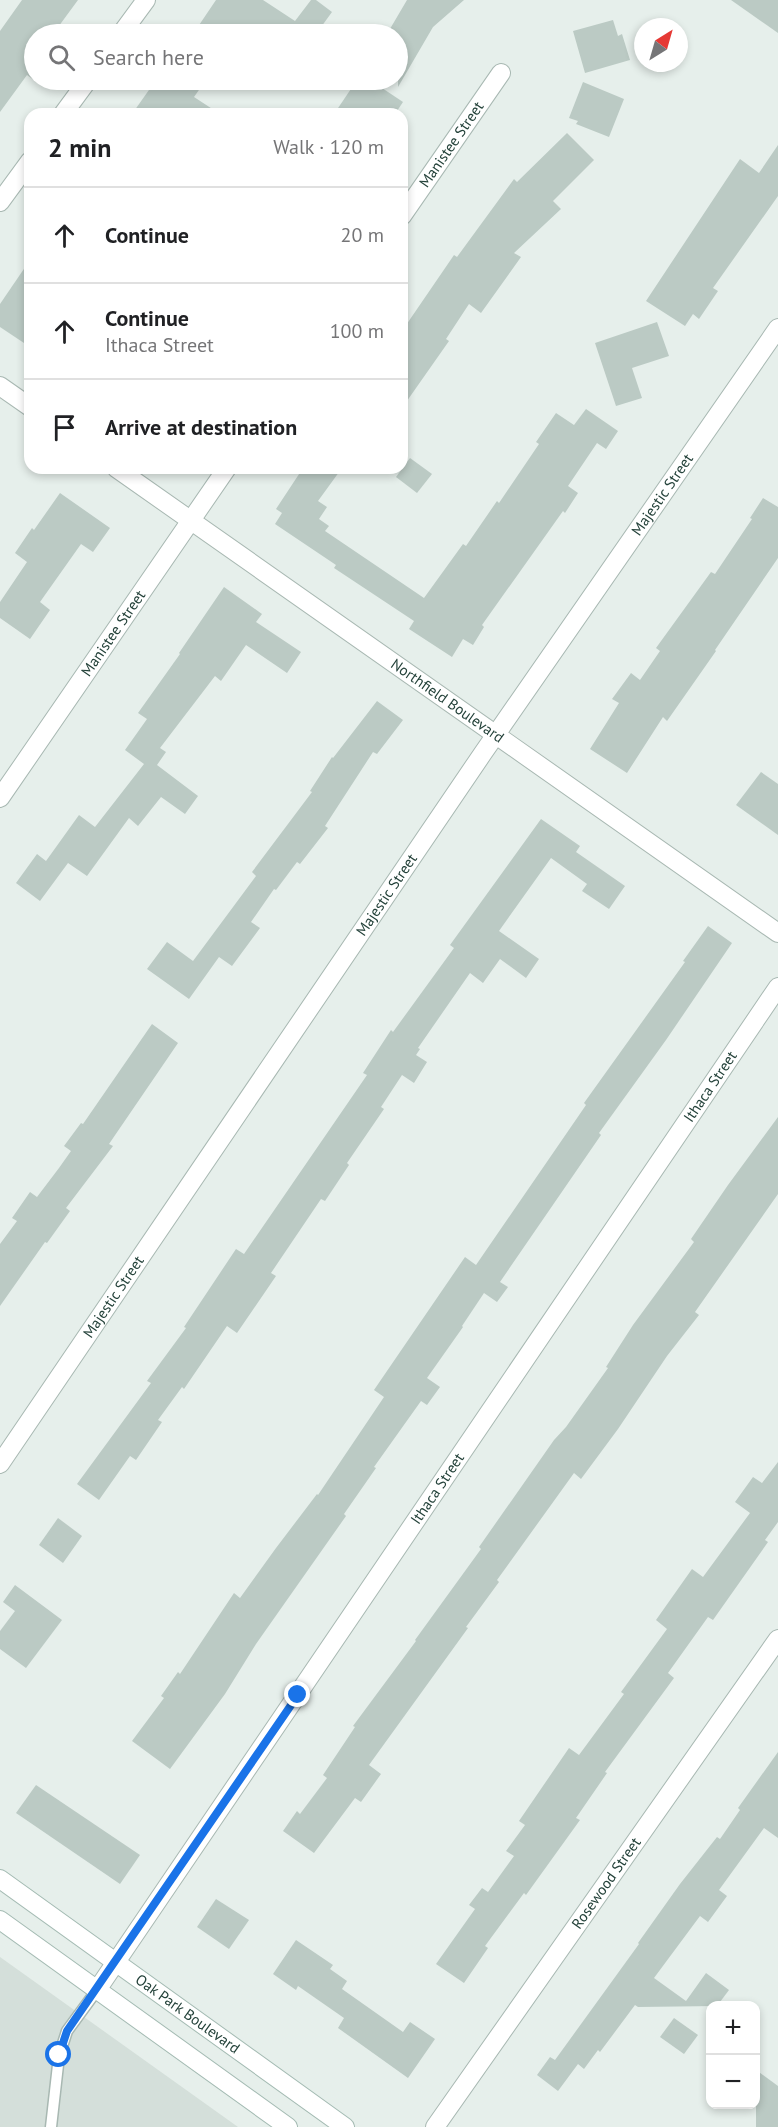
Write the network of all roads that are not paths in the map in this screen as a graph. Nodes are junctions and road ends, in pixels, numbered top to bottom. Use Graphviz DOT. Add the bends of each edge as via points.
graph roads {
  1 [pos="146,0"];
  2 [pos="128,24"];
  3 [pos="501,74"];
  4 [pos="81,90"];
  5 [pos="67,108"];
  6 [pos="24,168"];
  7 [pos="0,202"];
  8 [pos="408,207"];
  9 [pos="778,328"];
  10 [pos="0,386"];
  11 [pos="24,403"];
  12 [pos="126,474"];
  13 [pos="223,474"];
  14 [pos="191,520"];
  15 [pos="496,734"];
  16 [pos="0,798"];
  17 [pos="778,933"];
  18 [pos="778,987"];
  19 [pos="0,1464"];
  20 [pos="778,1639"];
  21 [pos="0,1879"];
  22 [pos="0,1920"];
  23 [pos="116,1962"];
  24 [pos="97,1990"];
  25 [pos="51,2127"];
  26 [pos="288,2127"];
  27 [pos="345,2127"];
  28 [pos="435,2127"];
  1 -- 2 [label="street"];
  3 -- 8 [label="street, Manistee Street"];
  4 -- 5 [label="street"];
  6 -- 7 [label="street"];
  9 -- 15 [label="street, Majestic Street"];
  10 -- 11 [label="street"];
  12 -- 14 [label="street, Northfield Boulevard"];
  13 -- 14 [label="street, Manistee Street"];
  14 -- 15 [label="street, Northfield Boulevard"];
  14 -- 16 [label="street, Manistee Street"];
  15 -- 17 [label="street, Northfield Boulevard"];
  15 -- 19 [label="street, Majestic Street"];
  18 -- 23 [label="street, Ithaca Street"];
  20 -- 28 [label="street, Rosewood Street"];
  21 -- 23 [label="street, Oak Park Boulevard"];
  22 -- 24 [label="street"];
  23 -- 24 [label="street, Ithaca Street"];
  23 -- 27 [label="street, Oak Park Boulevard"];
  24 -- 25 [label="lane" via="67,2031 59,2055"];
  24 -- 26 [label="street"];
}
